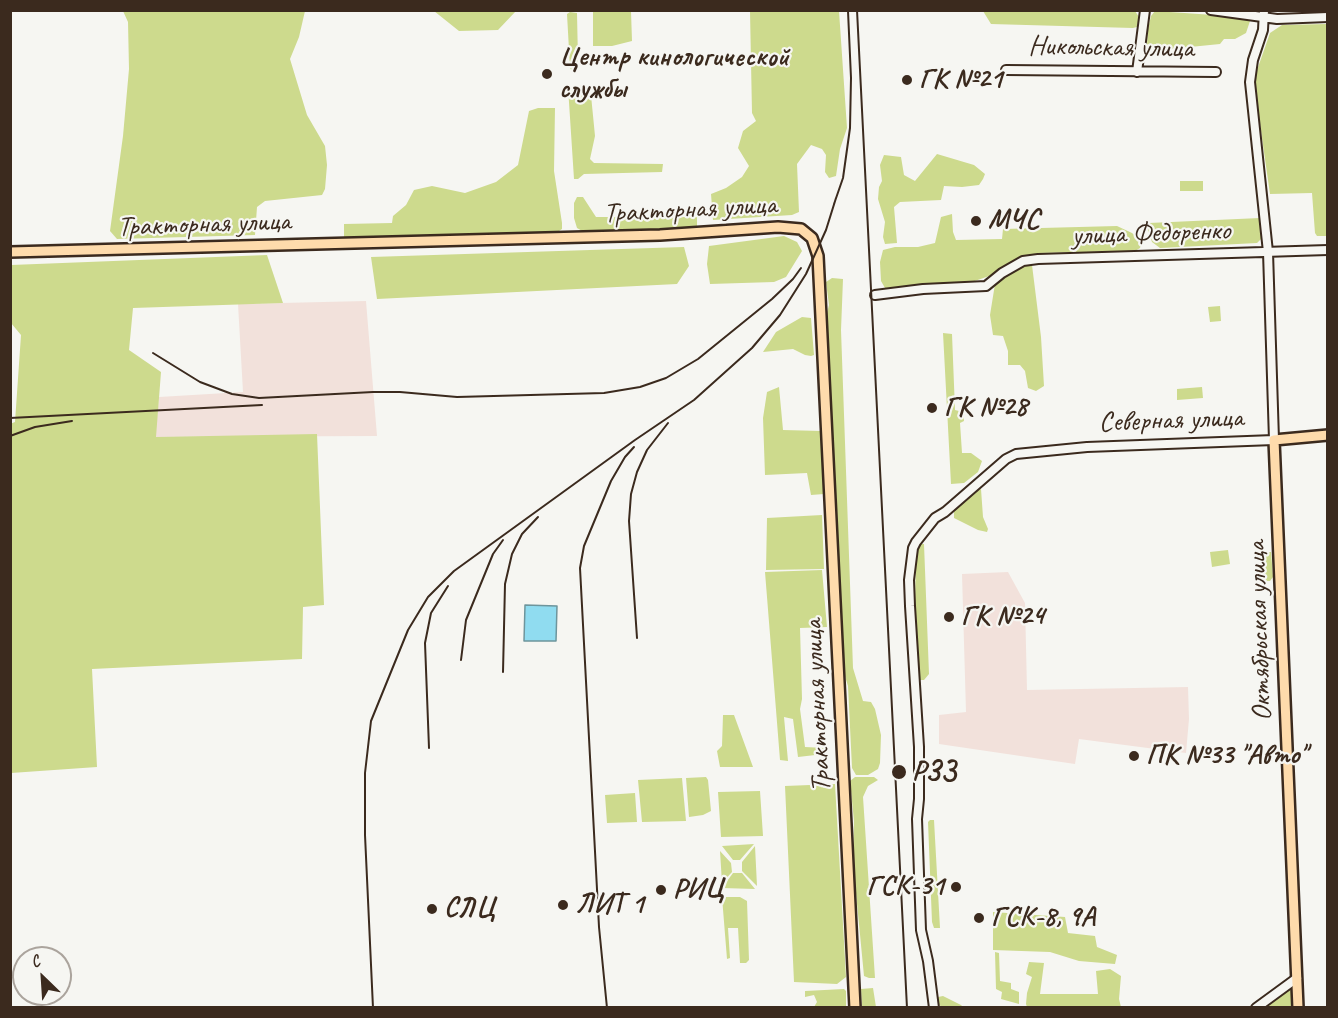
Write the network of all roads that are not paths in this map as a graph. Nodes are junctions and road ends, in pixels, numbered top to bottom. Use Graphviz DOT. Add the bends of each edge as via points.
graph roads {
  1 [pos="1145,10"];
  2 [pos="1211,10"];
  3 [pos="1264,14"];
  4 [pos="1328,17"];
  5 [pos="1006,70"];
  6 [pos="1137,72"];
  7 [pos="1216,72"];
  8 [pos="1328,250"];
  9 [pos="10,252"];
  10 [pos="1268,252"];
  11 [pos="875,294"];
  12 [pos="1328,435"];
  13 [pos="1274,440"];
  14 [pos="1297,978"];
  15 [pos="855,1008"];
  16 [pos="934,1008"];
  17 [pos="1256,1008"];
  18 [pos="1298,1008"];
  1 -- 6 [label="street"];
  2 -- 3 [label="street"];
  3 -- 4 [label="street" via="1277,19"];
  3 -- 10 [label="street, Октябрьская улица" via="1250,82"];
  5 -- 6 [label="street, Никольская улица"];
  6 -- 7 [label="street, Никольская улица"];
  8 -- 10 [label="street, улица Федоренко"];
  9 -- 15 [label="main road, Тракторная улица" via="660,235 778,227 801,230 812,238 818,256"];
  10 -- 11 [label="street, улица Федоренко" via="1038,259 1023,261 986,285"];
  10 -- 13 [label="street, Октябрьская улица"];
  12 -- 13 [label="main road, Северная улица"];
  13 -- 14 [label="main road, Октябрьская улица"];
  13 -- 16 [label="street, Северная улица" via="1016,454 935,518 916,542 910,597 919,747 921,930"];
  14 -- 17 [label="street"];
  14 -- 18 [label="main road, Октябрьская улица"];
}
